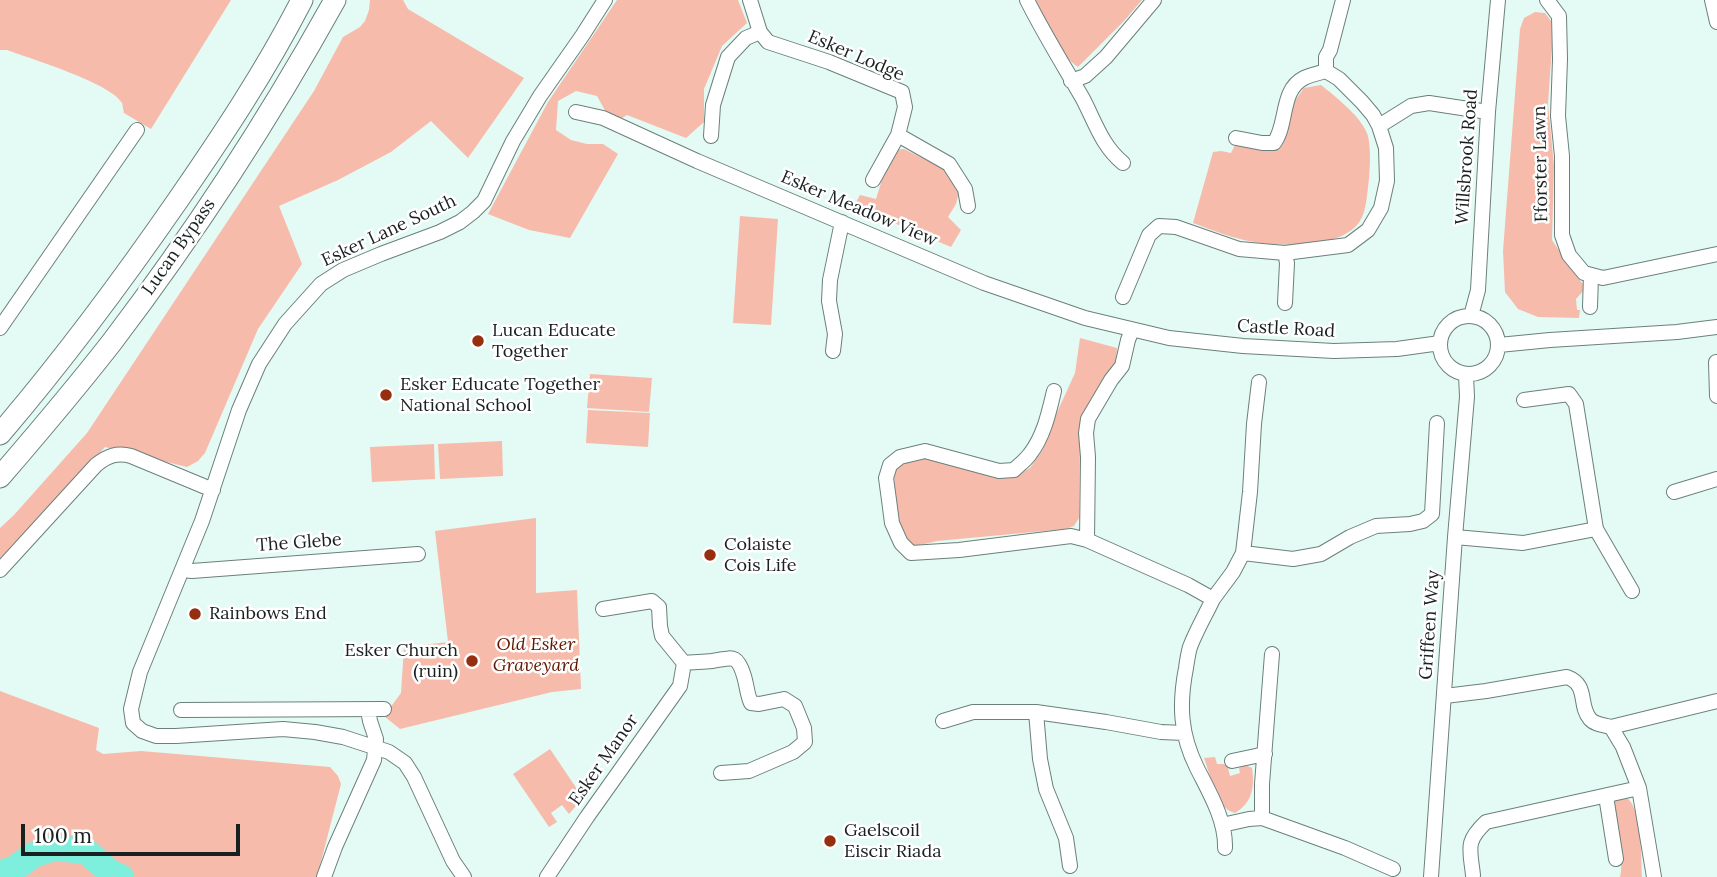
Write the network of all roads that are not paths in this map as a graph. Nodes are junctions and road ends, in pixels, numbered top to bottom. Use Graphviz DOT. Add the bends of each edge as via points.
graph roads {
  1 [pos="302,0"];
  2 [pos="335,0"];
  3 [pos="605,0"];
  4 [pos="750,0"];
  5 [pos="1027,0"];
  6 [pos="1154,0"];
  7 [pos="1343,0"];
  8 [pos="1498,0"];
  9 [pos="1547,0"];
  10 [pos="1712,0"];
  11 [pos="1717,23"];
  12 [pos="760,32"];
  13 [pos="1326,71"];
  14 [pos="1071,81"];
  15 [pos="576,112"];
  16 [pos="1488,112"];
  17 [pos="1380,126"];
  18 [pos="136,130"];
  19 [pos="898,135"];
  20 [pos="711,136"];
  21 [pos="1236,138"];
  22 [pos="1123,163"];
  23 [pos="873,180"];
  24 [pos="968,206"];
  25 [pos="842,222"];
  26 [pos="1285,253"];
  27 [pos="1717,254"];
  28 [pos="1591,275"];
  29 [pos="1123,297"];
  30 [pos="1285,303"];
  31 [pos="1590,307"];
  32 [pos="1471,316"];
  33 [pos="1717,327"];
  34 [pos="0,328"];
  35 [pos="1132,330"];
  36 [pos="1440,343"];
  37 [pos="1499,345"];
  38 [pos="833,351"];
  39 [pos="1716,362"];
  40 [pos="1466,375"];
  41 [pos="1259,382"];
  42 [pos="1054,391"];
  43 [pos="1717,396"];
  44 [pos="1524,400"];
  45 [pos="1437,423"];
  46 [pos="0,434"];
  47 [pos="0,477"];
  48 [pos="1717,479"];
  49 [pos="213,490"];
  50 [pos="1674,492"];
  51 [pos="1596,528"];
  52 [pos="1455,537"];
  53 [pos="1087,540"];
  54 [pos="1243,553"];
  55 [pos="418,554"];
  56 [pos="0,570"];
  57 [pos="183,570"];
  58 [pos="1632,591"];
  59 [pos="1213,599"];
  60 [pos="603,609"];
  61 [pos="1272,654"];
  62 [pos="684,663"];
  63 [pos="1445,696"];
  64 [pos="1717,701"];
  65 [pos="384,709"];
  66 [pos="181,710"];
  67 [pos="368,710"];
  68 [pos="1036,712"];
  69 [pos="943,721"];
  70 [pos="1611,727"];
  71 [pos="1184,733"];
  72 [pos="375,747"];
  73 [pos="1265,754"];
  74 [pos="1232,761"];
  75 [pos="721,773"];
  76 [pos="1639,788"];
  77 [pos="1606,796"];
  78 [pos="1262,818"];
  79 [pos="1222,825"];
  80 [pos="1225,848"];
  81 [pos="1616,859"];
  82 [pos="1070,866"];
  83 [pos="1393,869"];
  84 [pos="1473,874"];
  85 [pos="324,877"];
  86 [pos="464,877"];
  87 [pos="547,877"];
  88 [pos="1431,877"];
  89 [pos="1654,877"];
  1 -- 46 [label="highway, Lucan Bypass" via="215,146 136,261"];
  2 -- 47 [label="highway, Lucan Bypass" via="232,171 158,279"];
  3 -- 49 [label="street, Esker Lane South" via="540,96 484,201 440,232 343,270 321,285 285,324 259,364 242,403"];
  4 -- 12 [label="street"];
  5 -- 14 [label="street"];
  6 -- 14 [label="street" via="1106,57 1085,76"];
  7 -- 13 [label="street"];
  8 -- 16 [label="street, Willsbrook Road"];
  9 -- 28 [label="street, Fforster Lawn" via="1559,16 1562,236 1569,255"];
  10 -- 11 [label="street"];
  12 -- 19 [label="street, Esker Lodge" via="768,42 902,92 905,107"];
  12 -- 20 [label="street" via="746,38 728,57 713,105"];
  13 -- 17 [label="street" via="1362,102"];
  13 -- 21 [label="street" via="1292,87 1274,143"];
  14 -- 22 [label="street" via="1106,146"];
  15 -- 25 [label="street, Esker Meadow View" via="603,118"];
  16 -- 17 [label="street" via="1429,103 1411,106"];
  16 -- 32 [label="street, Willsbrook Road" via="1478,290"];
  17 -- 26 [label="street" via="1387,181 1381,208 1368,230 1348,244"];
  18 -- 34 [label="street"];
  19 -- 23 [label="street, Esker Lodge"];
  19 -- 24 [label="street" via="949,164 965,189"];
  25 -- 35 [label="street, Esker Meadow View" via="984,283 1076,316"];
  25 -- 38 [label="street" via="830,280"];
  26 -- 29 [label="street" via="1239,249 1176,227 1159,226 1149,235"];
  26 -- 30 [label="street"];
  27 -- 28 [label="street" via="1603,278"];
  28 -- 31 [label="street"];
  32 -- 36 [label="street" via="1447,326"];
  32 -- 37 [label="street" via="1494,328"];
  33 -- 37 [label="street"];
  35 -- 36 [label="street, Castle Road" via="1243,346 1334,351"];
  35 -- 53 [label="street" via="1122,366 1088,419"];
  36 -- 40 [label="street" via="1449,368"];
  37 -- 40 [label="street" via="1493,363"];
  39 -- 43 [label="street"];
  40 -- 52 [label="street, Griffeen Way"];
  41 -- 54 [label="street"];
  42 -- 53 [label="street" via="1043,430 1030,454 1014,470 999,471 925,451 900,457 890,466 887,478 892,523 911,553 1071,536"];
  44 -- 51 [label="street" via="1569,394 1576,404"];
  45 -- 54 [label="street" via="1432,514 1423,521 1376,526 1321,554 1293,559"];
  48 -- 50 [label="street"];
  49 -- 56 [label="street" via="131,456 113,455 96,465"];
  49 -- 57 [label="street, Esker Lane South"];
  51 -- 52 [label="street" via="1523,543"];
  51 -- 58 [label="street"];
  52 -- 63 [label="street, Griffeen Way"];
  53 -- 59 [label="street"];
  54 -- 59 [label="street"];
  55 -- 57 [label="street, The Glebe"];
  57 -- 72 [label="street, Esker Lane South" via="133,696 131,719 142,732 176,736 283,729 343,737"];
  59 -- 71 [label="street" via="1189,648 1181,714"];
  60 -- 62 [label="street" via="652,601 659,607 662,636"];
  61 -- 73 [label="street"];
  62 -- 75 [label="street" via="737,660 751,703 784,699 795,706 804,729 805,742 793,752 750,771"];
  62 -- 87 [label="street, Esker Manor" via="680,686"];
  63 -- 70 [label="street" via="1567,677 1581,688 1589,718"];
  63 -- 88 [label="street, Griffeen Way"];
  64 -- 70 [label="street"];
  65 -- 67 [label="street"];
  66 -- 67 [label="street"];
  67 -- 72 [label="street"];
  68 -- 69 [label="street" via="974,712"];
  68 -- 71 [label="street"];
  68 -- 82 [label="street" via="1045,789 1066,838"];
  70 -- 76 [label="street"];
  71 -- 79 [label="street"];
  72 -- 85 [label="street" via="374,760"];
  72 -- 86 [label="street" via="405,763"];
  73 -- 74 [label="street"];
  73 -- 78 [label="street"];
  76 -- 77 [label="street"];
  76 -- 89 [label="street"];
  77 -- 81 [label="street"];
  77 -- 84 [label="street" via="1486,822 1469,844"];
  78 -- 79 [label="street"];
  78 -- 83 [label="street"];
  79 -- 80 [label="street"];
}
